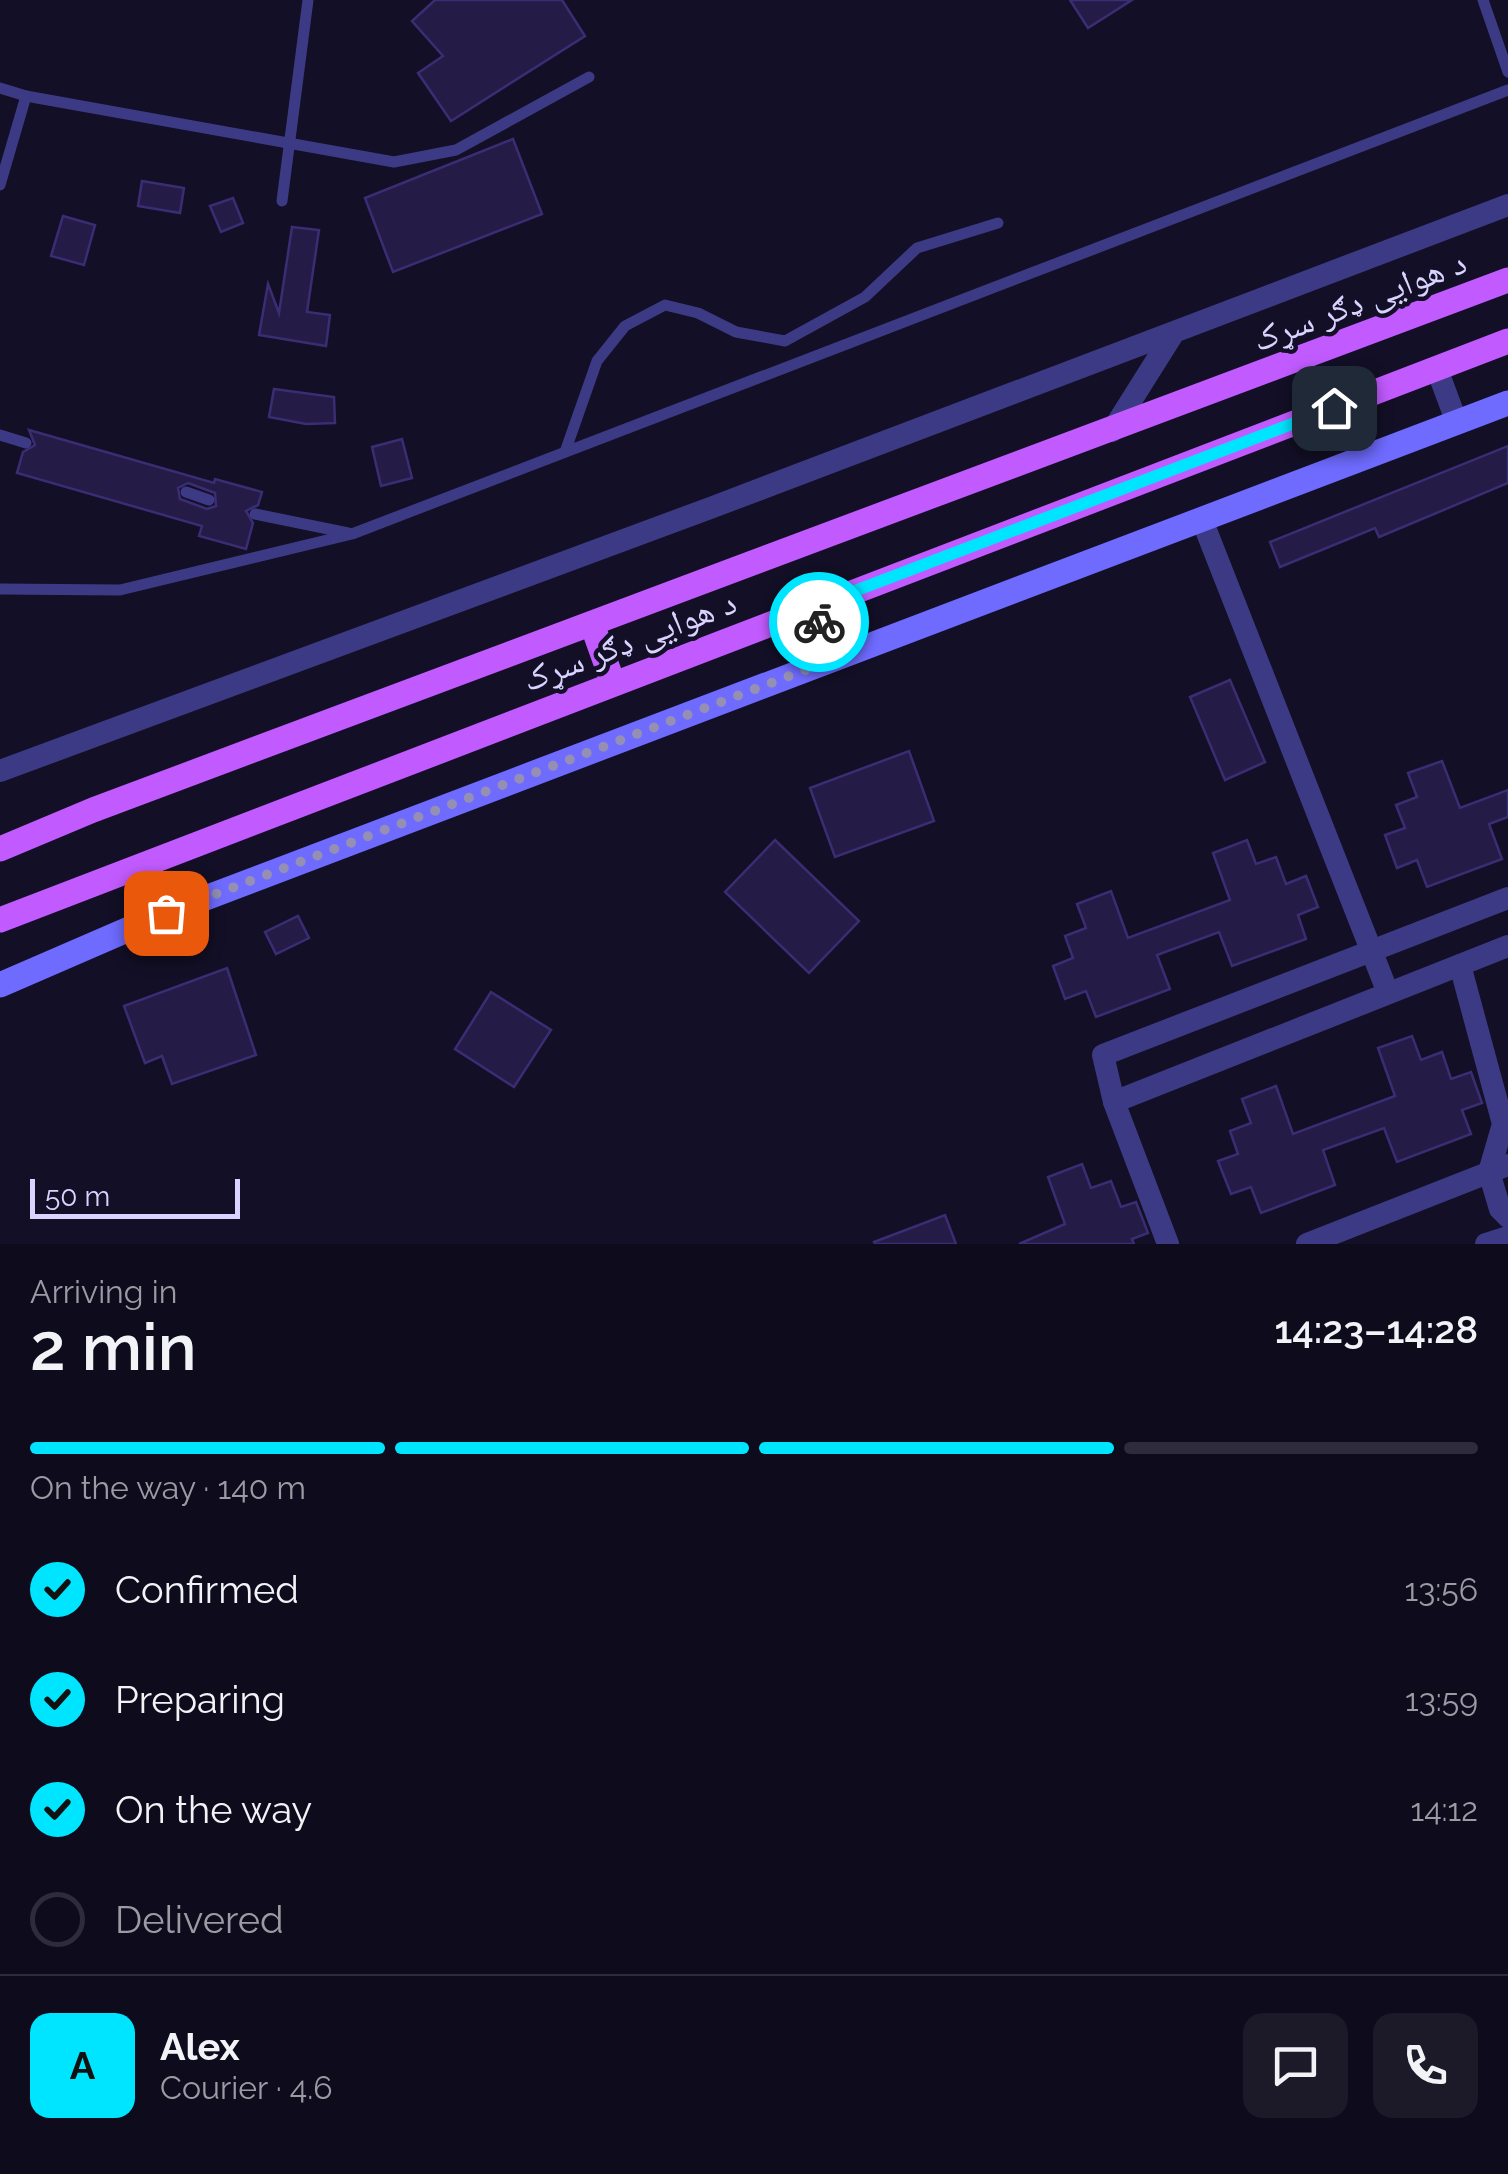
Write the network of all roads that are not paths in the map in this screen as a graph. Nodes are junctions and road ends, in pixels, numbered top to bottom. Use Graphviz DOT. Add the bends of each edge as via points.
graph roads {
  1 [pos="308,0"];
  2 [pos="1484,0"];
  3 [pos="1508,72"];
  4 [pos="590,77"];
  5 [pos="0,88"];
  6 [pos="1508,90"];
  7 [pos="26,96"];
  8 [pos="287,143"];
  9 [pos="0,185"];
  10 [pos="282,201"];
  11 [pos="1508,205"];
  12 [pos="998,222"];
  13 [pos="1508,280"];
  14 [pos="1173,334"];
  15 [pos="1508,340"];
  16 [pos="1437,369"];
  17 [pos="1508,404"];
  18 [pos="1457,423"];
  19 [pos="1112,431"];
  20 [pos="0,435"];
  21 [pos="26,443"];
  22 [pos="565,452"];
  23 [pos="186,492"];
  24 [pos="209,500"];
  25 [pos="256,514"];
  26 [pos="1202,520"];
  27 [pos="352,534"];
  28 [pos="0,589"];
  29 [pos="813,607"];
  30 [pos="592,624"];
  31 [pos="834,659"];
  32 [pos="613,683"];
  33 [pos="0,771"];
  34 [pos="0,850"];
  35 [pos="1508,898"];
  36 [pos="0,920"];
  37 [pos="1508,946"];
  38 [pos="1371,950"];
  39 [pos="1460,965"];
  40 [pos="0,985"];
  41 [pos="1388,994"];
  42 [pos="1114,1102"];
  43 [pos="1505,1126"];
  44 [pos="1498,1169"];
  45 [pos="1508,1217"];
  46 [pos="1508,1236"];
  47 [pos="1168,1244"];
  48 [pos="1308,1244"];
  49 [pos="1486,1244"];
  1 -- 8 [label="lane"];
  2 -- 3 [label="lane"];
  4 -- 8 [label="lane" via="456,150 394,162"];
  5 -- 7 [label="lane"];
  6 -- 22 [label="lane"];
  7 -- 8 [label="lane"];
  7 -- 9 [label="lane"];
  8 -- 10 [label="lane"];
  11 -- 14 [label="street"];
  12 -- 22 [label="lane" via="918,248 865,296 785,341 736,332 665,305 625,326 596,361"];
  13 -- 19 [label="main road, د هوایی ډګر سړک"];
  14 -- 19 [label="street"];
  14 -- 33 [label="street"];
  15 -- 16 [label="main road, د هوایی ډګر سړک"];
  16 -- 18 [label="street"];
  16 -- 29 [label="main road, د هوایی ډګر سړک"];
  17 -- 18 [label="street"];
  18 -- 26 [label="street"];
  19 -- 30 [label="main road, د هوایی ډګر سړک"];
  20 -- 21 [label="lane"];
  22 -- 27 [label="lane"];
  23 -- 24 [label="lane"];
  25 -- 27 [label="lane"];
  26 -- 31 [label="street"];
  26 -- 38 [label="street"];
  27 -- 28 [label="lane" via="120,590"];
  29 -- 31 [label="street"];
  29 -- 32 [label="main road, د هوایی ډګر سړک"];
  30 -- 32 [label="main road"];
  30 -- 34 [label="main road, د هوایی ډګر سړک"];
  31 -- 40 [label="street" via="166,913"];
  32 -- 36 [label="main road, د هوایی ډګر سړک"];
  35 -- 38 [label="street"];
  37 -- 39 [label="street"];
  38 -- 41 [label="street"];
  38 -- 42 [label="street" via="1103,1055"];
  39 -- 41 [label="street"];
  39 -- 43 [label="street"];
  41 -- 42 [label="street"];
  42 -- 47 [label="street"];
  43 -- 44 [label="street"];
  44 -- 45 [label="street" via="1500,1209"];
  44 -- 48 [label="street"];
  46 -- 49 [label="street"];
}
